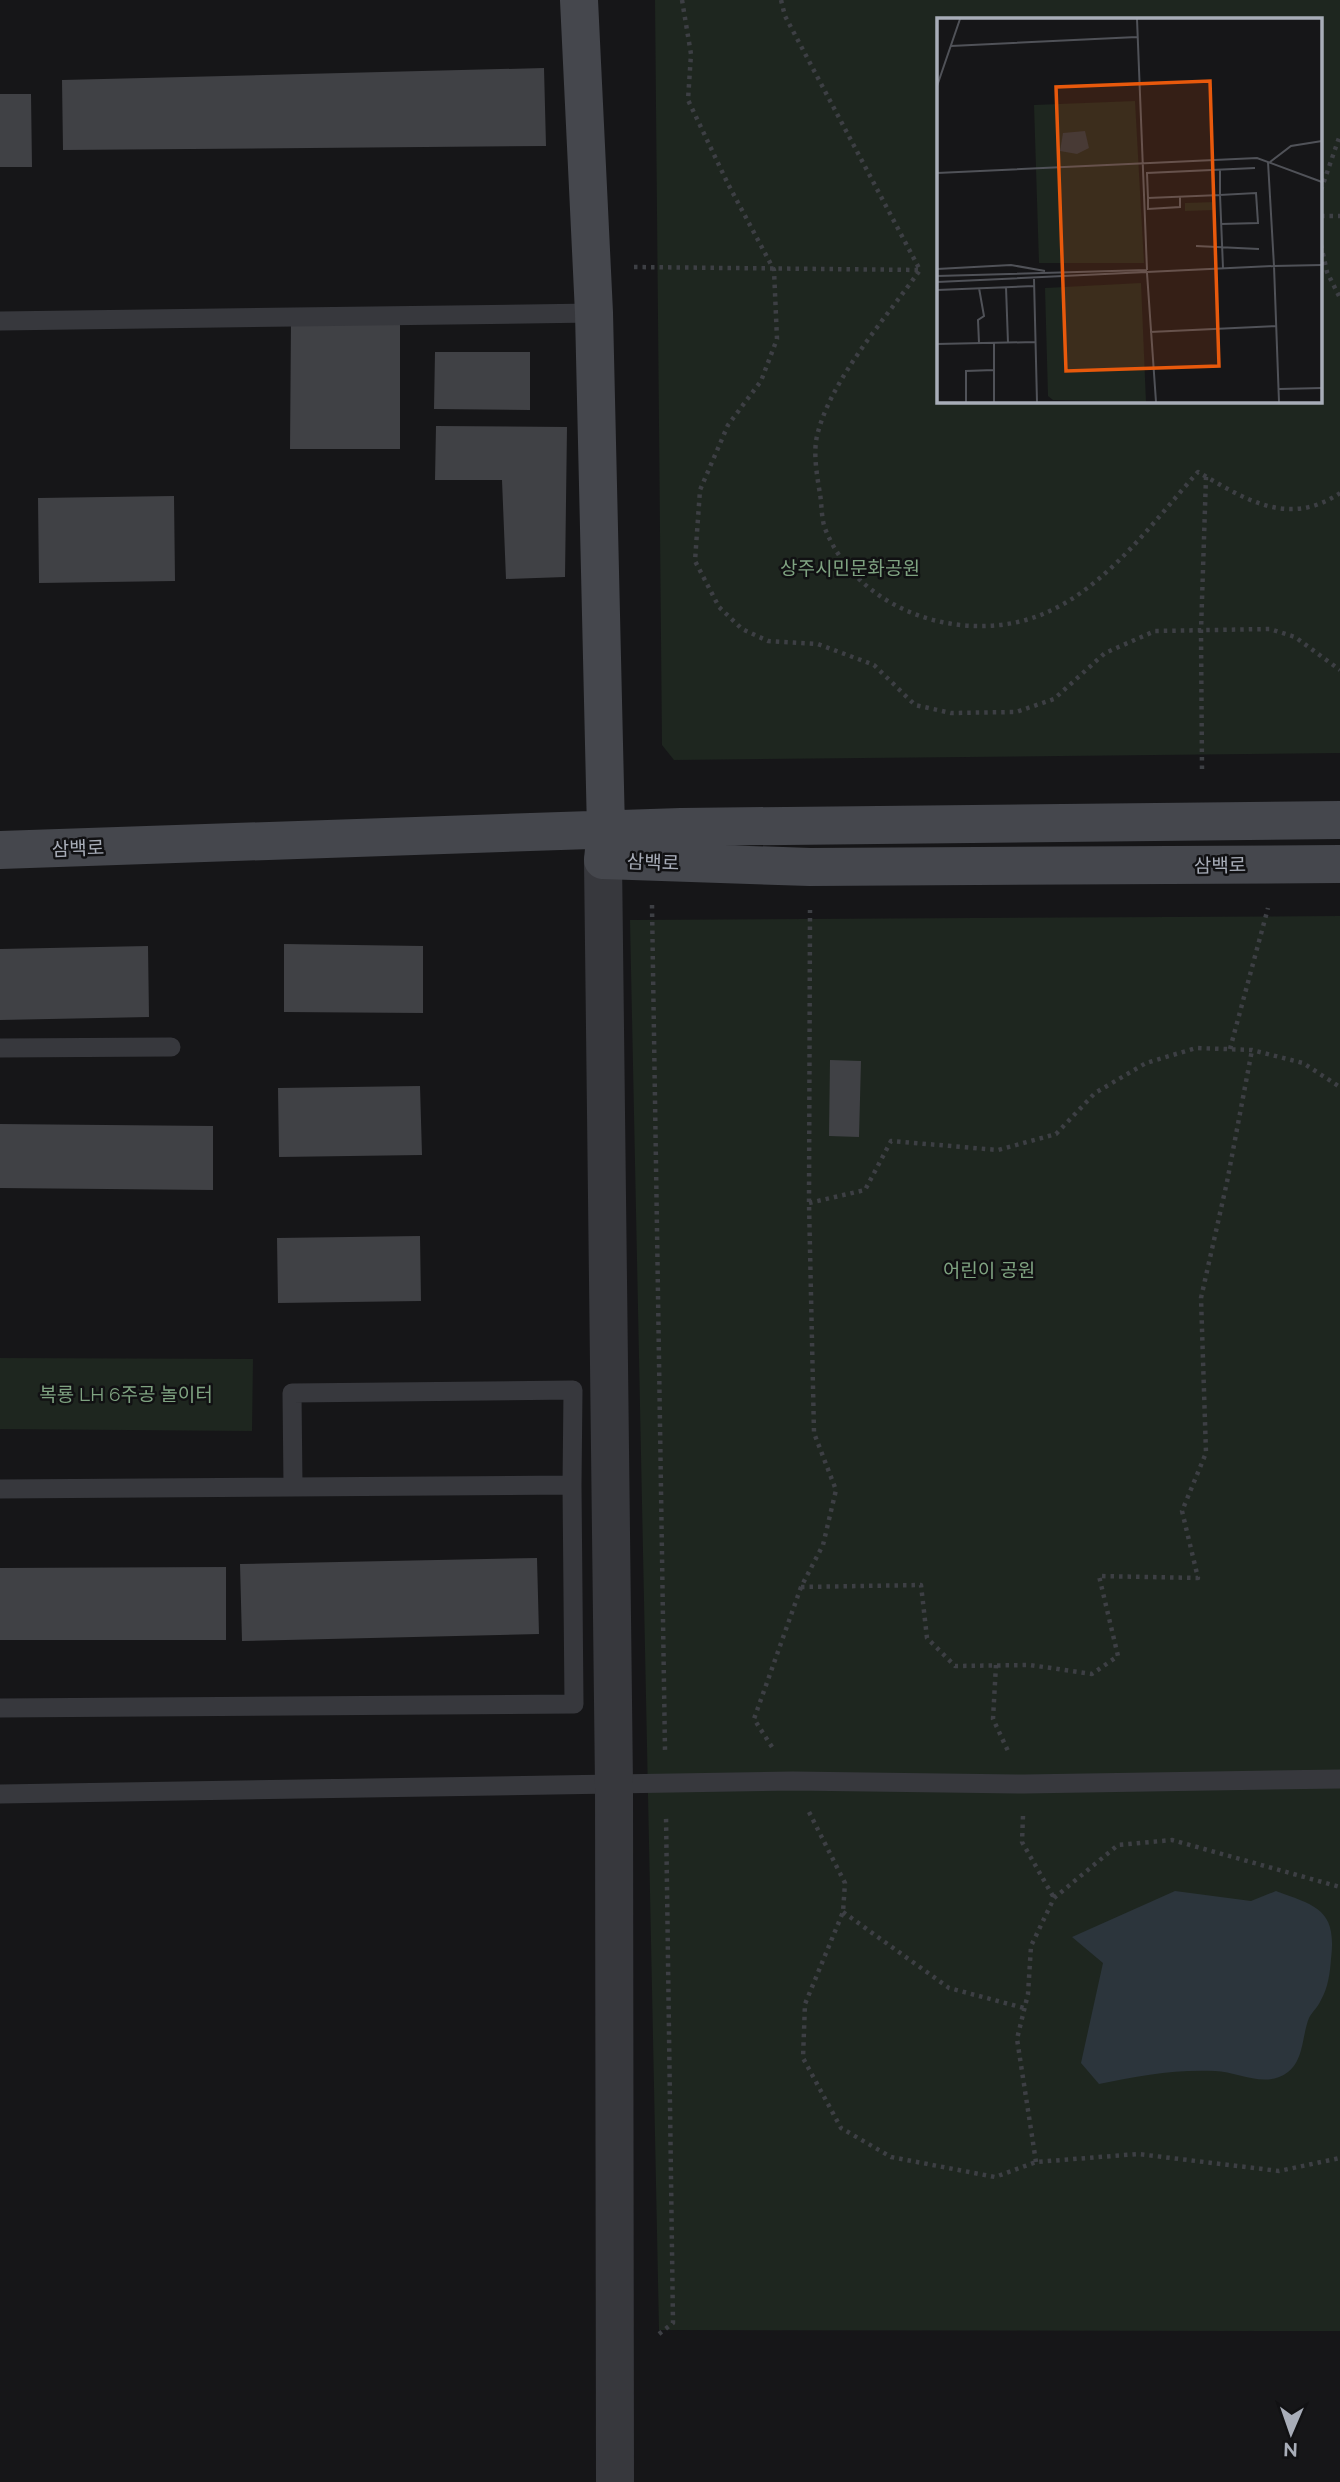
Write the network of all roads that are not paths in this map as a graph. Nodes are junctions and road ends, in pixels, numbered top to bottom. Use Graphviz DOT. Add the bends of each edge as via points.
graph roads {
  1 [pos="579,0"];
  2 [pos="594,313"];
  3 [pos="0,321"];
  4 [pos="1340,820"];
  5 [pos="605,845"];
  6 [pos="0,850"];
  7 [pos="1340,864"];
  8 [pos="171,1047"];
  9 [pos="0,1048"];
  10 [pos="572,1485"];
  11 [pos="293,1486"];
  12 [pos="0,1489"];
  13 [pos="0,1708"];
  14 [pos="1340,1779"];
  15 [pos="614,1785"];
  16 [pos="0,1794"];
  17 [pos="615,2482"];
  1 -- 2 [label="street"];
  2 -- 3 [label="lane"];
  2 -- 5 [label="street"];
  4 -- 5 [label="street"];
  5 -- 6 [label="street, 삼백로"];
  5 -- 7 [label="street, 삼백로" via="652,862 810,867"];
  5 -- 15 [label="street"];
  8 -- 9 [label="lane"];
  10 -- 11 [label="lane"];
  10 -- 11 [label="lane" via="573,1390 292,1392"];
  10 -- 13 [label="lane" via="574,1704"];
  11 -- 12 [label="lane"];
  14 -- 15 [label="lane"];
  15 -- 16 [label="lane"];
  15 -- 17 [label="street"];
}
